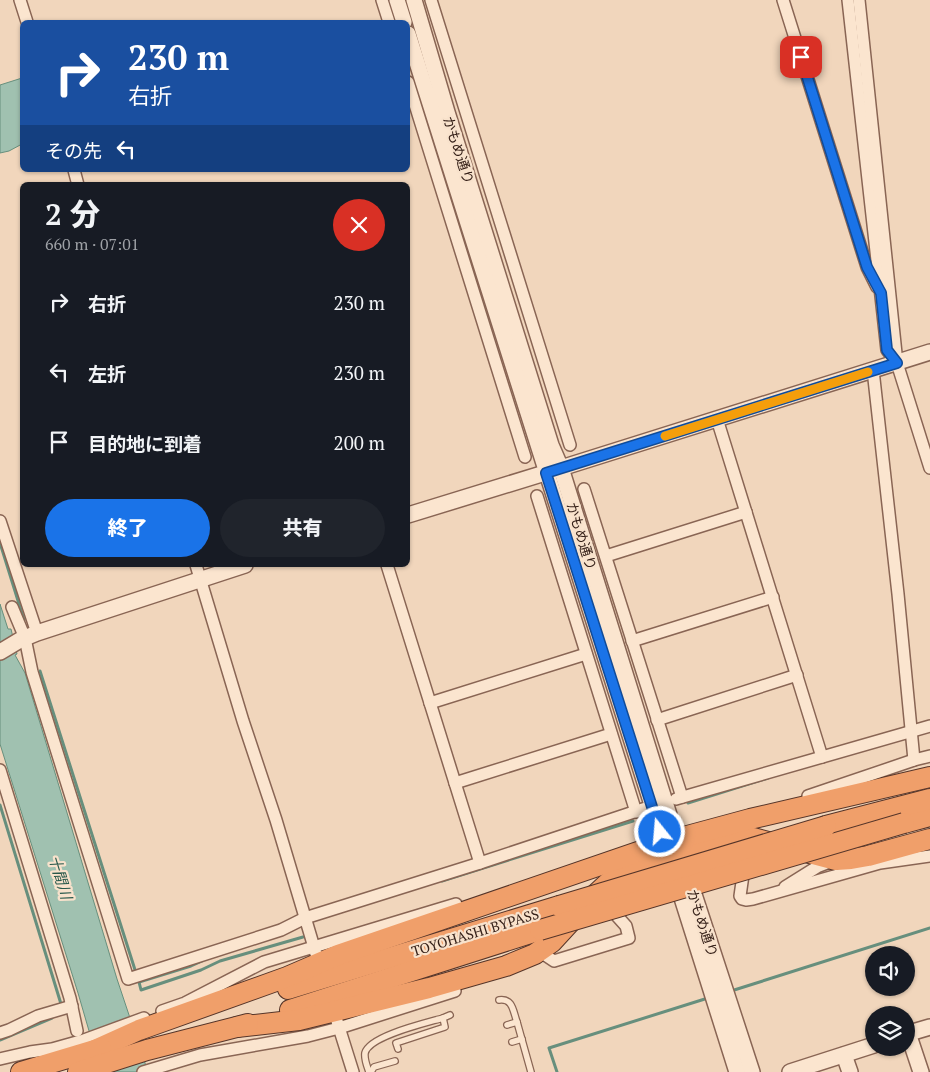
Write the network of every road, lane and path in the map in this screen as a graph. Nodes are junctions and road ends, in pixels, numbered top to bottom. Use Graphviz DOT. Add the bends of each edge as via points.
graph roads {
  1 [pos="20,0"];
  2 [pos="382,0"];
  3 [pos="397,0"];
  4 [pos="414,0"];
  5 [pos="430,0"];
  6 [pos="783,0"];
  7 [pos="848,0"];
  8 [pos="859,0"];
  9 [pos="26,20"];
  10 [pos="388,20"];
  11 [pos="403,20"];
  12 [pos="410,41"];
  13 [pos="410,85"];
  14 [pos="464,107"];
  15 [pos="433,116"];
  16 [pos="881,293"];
  17 [pos="930,352"];
  18 [pos="897,363"];
  19 [pos="874,370"];
  20 [pos="718,419"];
  21 [pos="570,445"];
  22 [pos="525,457"];
  23 [pos="561,468"];
  24 [pos="930,468"];
  25 [pos="546,473"];
  26 [pos="584,489"];
  27 [pos="536,496"];
  28 [pos="746,512"];
  29 [pos="410,514"];
  30 [pos="0,521"];
  31 [pos="606,556"];
  32 [pos="232,567"];
  33 [pos="388,567"];
  34 [pos="198,572"];
  35 [pos="773,597"];
  36 [pos="620,602"];
  37 [pos="12,607"];
  38 [pos="597,608"];
  39 [pos="574,614"];
  40 [pos="27,637"];
  41 [pos="632,641"];
  42 [pos="0,652"];
  43 [pos="586,654"];
  44 [pos="797,675"];
  45 [pos="430,704"];
  46 [pos="657,720"];
  47 [pos="930,726"];
  48 [pos="912,732"];
  49 [pos="611,734"];
  50 [pos="930,756"];
  51 [pos="822,757"];
  52 [pos="914,760"];
  53 [pos="0,770"];
  54 [pos="930,777"];
  55 [pos="455,783"];
  56 [pos="682,797"];
  57 [pos="930,799"];
  58 [pos="658,804"];
  59 [pos="636,812"];
  60 [pos="930,816"];
  61 [pos="760,817"];
  62 [pos="742,837"];
  63 [pos="930,839"];
  64 [pos="672,848"];
  65 [pos="930,856"];
  66 [pos="836,860"];
  67 [pos="480,863"];
  68 [pos="541,886"];
  69 [pos="778,892"];
  70 [pos="597,893"];
  71 [pos="305,918"];
  72 [pos="315,951"];
  73 [pos="534,954"];
  74 [pos="499,1000"];
  75 [pos="72,1006"];
  76 [pos="450,1016"];
  77 [pos="443,1018"];
  78 [pos="517,1022"];
  79 [pos="338,1023"];
  80 [pos="507,1025"];
  81 [pos="237,1027"];
  82 [pos="930,1027"];
  83 [pos="915,1032"];
  84 [pos="0,1033"];
  85 [pos="141,1034"];
  86 [pos="522,1039"];
  87 [pos="512,1042"];
  88 [pos="865,1048"];
  89 [pos="398,1049"];
  90 [pos="84,1053"];
  91 [pos="844,1055"];
  92 [pos="915,1056"];
  93 [pos="0,1060"];
  94 [pos="395,1061"];
  95 [pos="147,1071"];
  96 [pos="21,1072"];
  97 [pos="353,1072"];
  98 [pos="370,1072"];
  99 [pos="531,1072"];
  100 [pos="737,1072"];
  101 [pos="752,1072"];
  102 [pos="790,1072"];
  103 [pos="850,1072"];
  104 [pos="921,1072"];
  1 -- 9 [label="street"];
  2 -- 10 [label="street"];
  3 -- 11 [label="street"];
  4 -- 15 [label="street, かもめ通り"];
  5 -- 14 [label="street"];
  6 -- 16 [label="street" via="867,267"];
  7 -- 16 [label="street"];
  8 -- 18 [label="street"];
  12 -- 15 [label="street, かもめ通り"];
  13 -- 15 [label="street"];
  14 -- 15 [label="street"];
  14 -- 21 [label="street"];
  15 -- 22 [label="street"];
  15 -- 23 [label="street, かもめ通り"];
  15 -- 25 [label="street, かもめ通り"];
  16 -- 18 [label="street" via="887,350"];
  17 -- 18 [label="street"];
  18 -- 19 [label="street"];
  18 -- 24 [label="street"];
  19 -- 20 [label="street"];
  19 -- 48 [label="street"];
  20 -- 23 [label="street"];
  20 -- 28 [label="street"];
  23 -- 25 [label="street"];
  23 -- 38 [label="street, かもめ通り"];
  25 -- 29 [label="street"];
  25 -- 38 [label="street, かもめ通り"];
  26 -- 31 [label="street"];
  27 -- 39 [label="street"];
  28 -- 31 [label="street"];
  28 -- 35 [label="street"];
  30 -- 40 [label="street"];
  31 -- 36 [label="street"];
  32 -- 34 [label="street"];
  33 -- 45 [label="street"];
  34 -- 40 [label="street"];
  34 -- 71 [label="street"];
  35 -- 41 [label="street"];
  35 -- 44 [label="street"];
  36 -- 38 [label="street"];
  36 -- 41 [label="street"];
  37 -- 40 [label="street"];
  38 -- 39 [label="street"];
  38 -- 58 [label="street, かもめ通り"];
  39 -- 43 [label="street"];
  40 -- 42 [label="street"];
  40 -- 71 [label="street" via="32,672 128,979 281,930"];
  41 -- 46 [label="street"];
  43 -- 45 [label="street"];
  43 -- 49 [label="street"];
  44 -- 46 [label="street"];
  44 -- 51 [label="street"];
  45 -- 55 [label="street"];
  46 -- 56 [label="street"];
  47 -- 48 [label="street"];
  48 -- 51 [label="street"];
  48 -- 52 [label="street"];
  49 -- 55 [label="street"];
  49 -- 59 [label="street"];
  50 -- 52 [label="street"];
  51 -- 56 [label="street"];
  52 -- 61 [label="street" via="769,809"];
  53 -- 75 [label="street"];
  54 -- 61 [label="highway"];
  55 -- 67 [label="street"];
  56 -- 58 [label="street"];
  57 -- 85 [label="highway, TOYOHASHI BYPASS, bridge" via="826,826"];
  58 -- 59 [label="street"];
  58 -- 64 [label="street, かもめ通り"];
  59 -- 67 [label="street"];
  60 -- 81 [label="highway, TOYOHASHI BYPASS, bridge" via="540,930"];
  61 -- 64 [label="highway"];
  62 -- 64 [label="highway"];
  62 -- 66 [label="highway"];
  62 -- 69 [label="street" via="745,845 740,896 746,900"];
  63 -- 66 [label="highway" via="868,856"];
  64 -- 68 [label="highway"];
  64 -- 70 [label="highway" via="621,873"];
  64 -- 100 [label="street, かもめ通り"];
  64 -- 101 [label="street, かもめ通り"];
  65 -- 69 [label="street" via="880,863"];
  66 -- 69 [label="street" via="816,867"];
  67 -- 71 [label="street"];
  68 -- 72 [label="street" via="513,887"];
  68 -- 85 [label="highway" via="338,955"];
  70 -- 73 [label="highway" via="552,942"];
  70 -- 73 [label="street" via="626,926 629,938 554,961"];
  71 -- 72 [label="street"];
  72 -- 85 [label="street" via="264,962 185,1003"];
  73 -- 79 [label="street" via="508,974"];
  73 -- 81 [label="highway" via="506,966 299,1020"];
  74 -- 78 [label="lane" via="511,1004"];
  75 -- 84 [label="street" via="38,1016"];
  75 -- 90 [label="street"];
  76 -- 77 [label="lane"];
  77 -- 89 [label="lane" via="445,1027 396,1043"];
  77 -- 98 [label="lane" via="374,1042 366,1051 365,1058"];
  78 -- 80 [label="lane"];
  78 -- 86 [label="lane"];
  79 -- 95 [label="street" via="308,1036 200,1055"];
  79 -- 97 [label="street"];
  81 -- 85 [label="highway, TOYOHASHI BYPASS"];
  82 -- 83 [label="street"];
  85 -- 90 [label="highway, TOYOHASHI BYPASS"];
  85 -- 90 [label="street"];
  86 -- 87 [label="lane"];
  86 -- 99 [label="lane"];
  88 -- 91 [label="street"];
  90 -- 93 [label="street" via="52,1049"];
  90 -- 96 [label="highway, TOYOHASHI BYPASS"];
  91 -- 102 [label="street"];
  91 -- 103 [label="street"];
  92 -- 104 [label="street"];
  94 -- 98 [label="lane" via="374,1067"];
}
